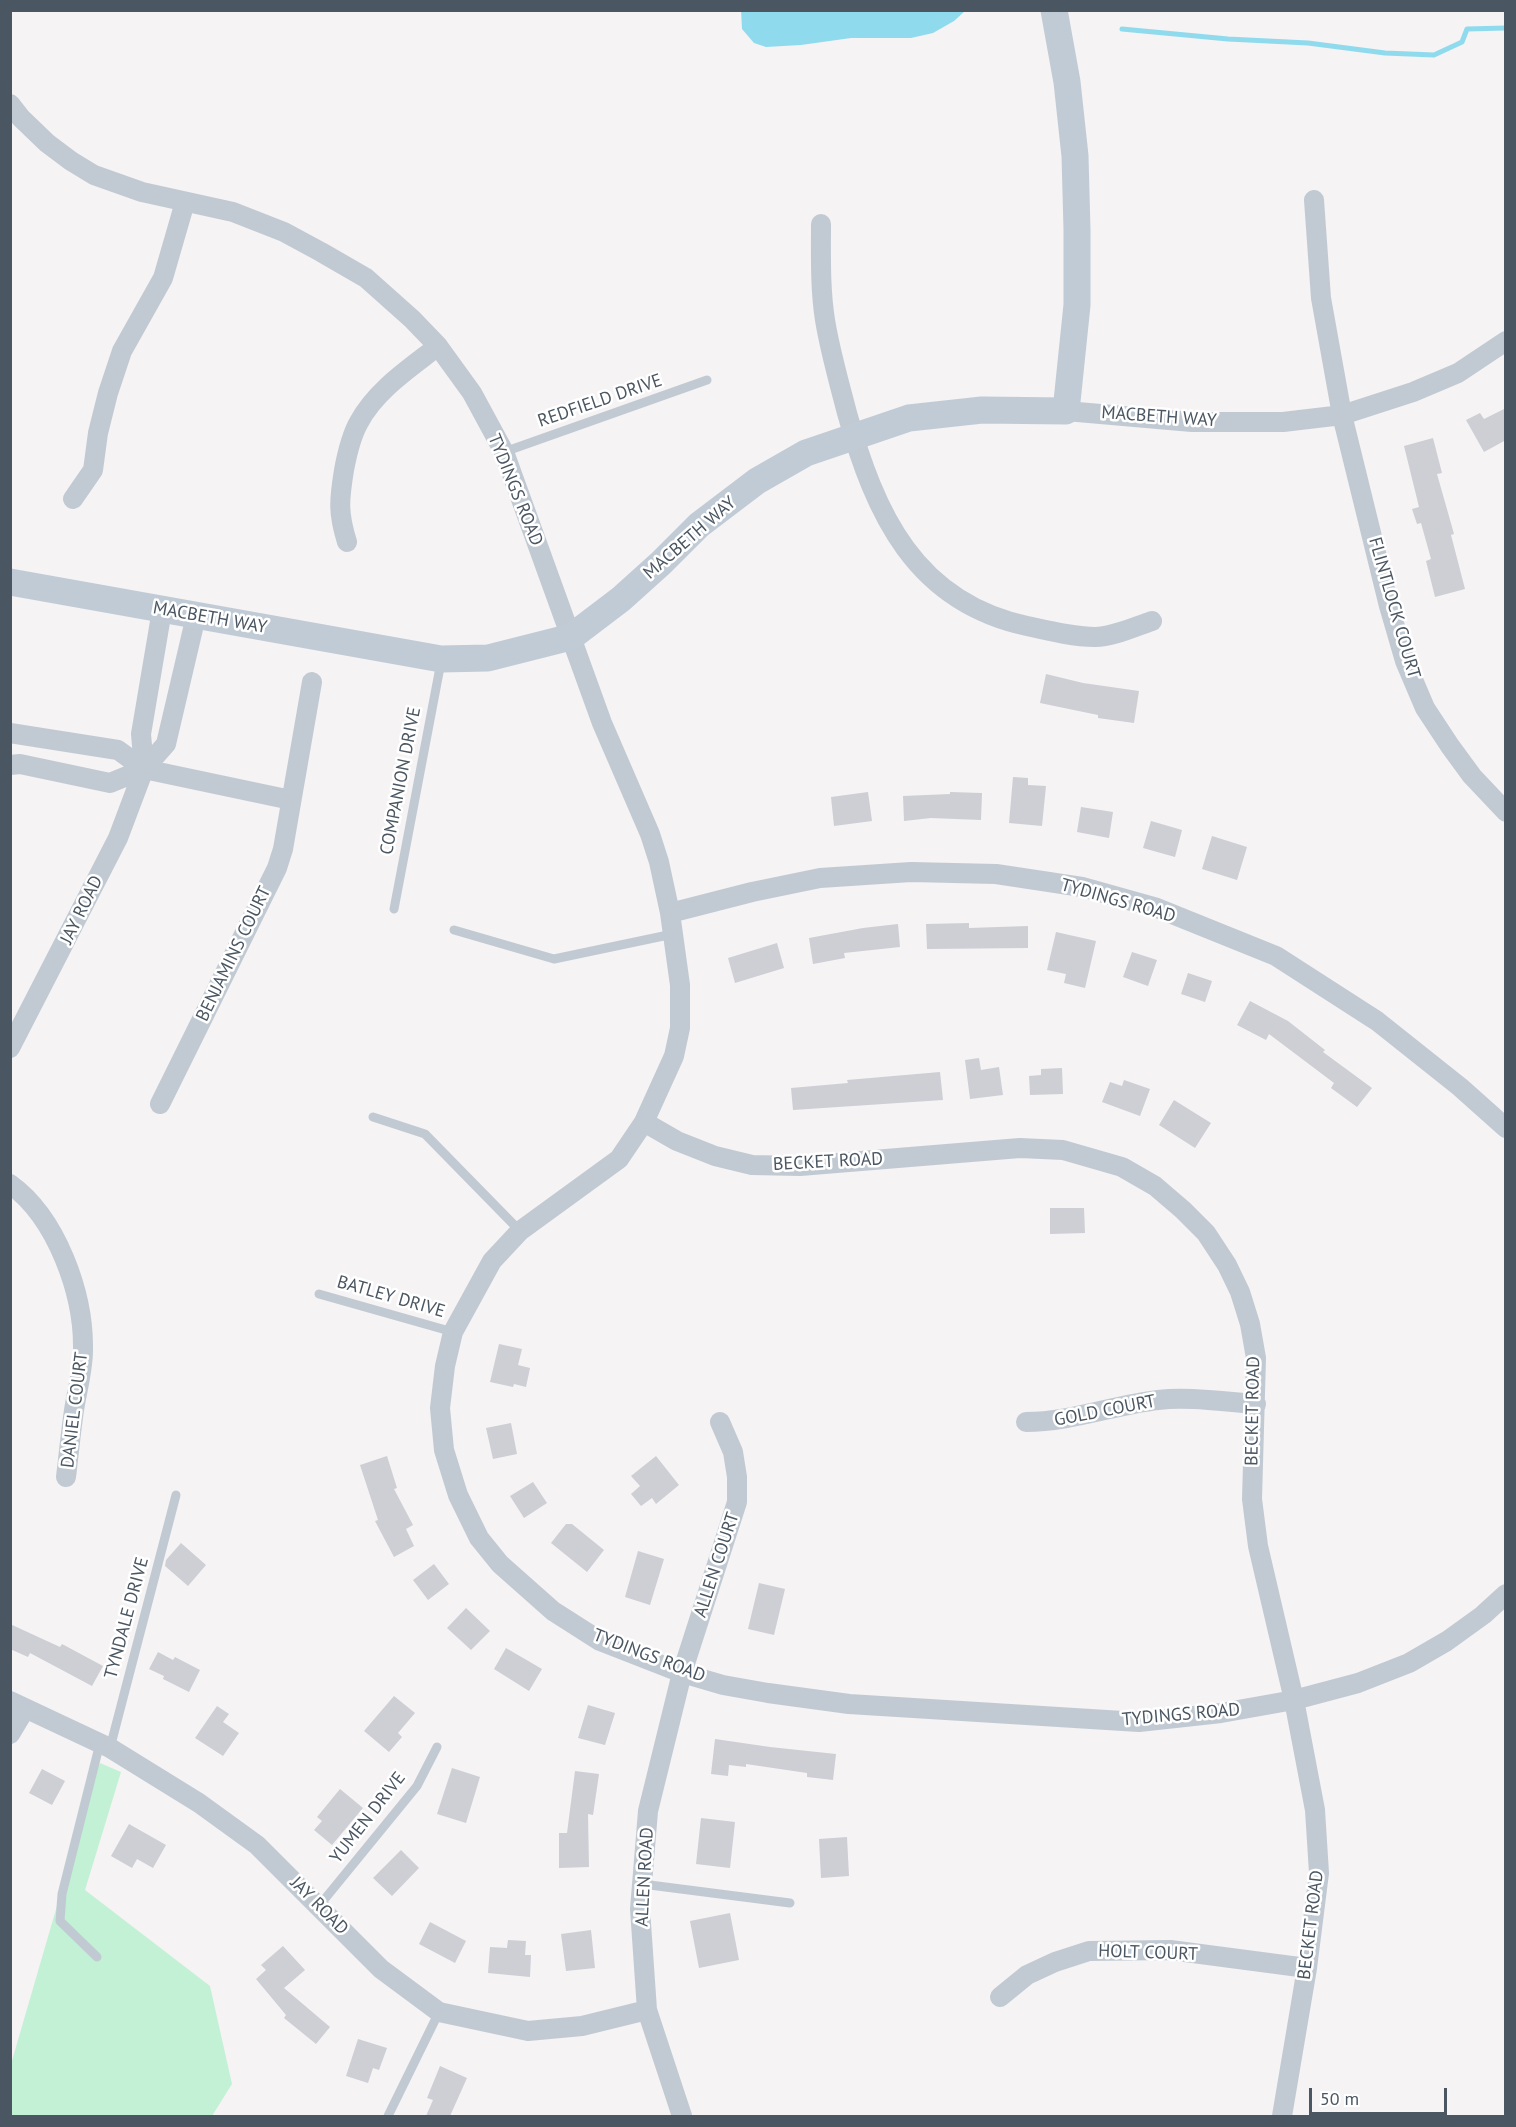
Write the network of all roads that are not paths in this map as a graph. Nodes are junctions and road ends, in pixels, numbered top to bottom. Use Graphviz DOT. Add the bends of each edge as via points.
graph roads {
  1 [pos="1054,10"];
  2 [pos="10,104"];
  3 [pos="1314,200"];
  4 [pos="185,202"];
  5 [pos="821,224"];
  6 [pos="1506,341"];
  7 [pos="438,346"];
  8 [pos="707,380"];
  9 [pos="1066,411"];
  10 [pos="1342,415"];
  11 [pos="853,436"];
  12 [pos="504,452"];
  13 [pos="73,499"];
  14 [pos="347,542"];
  15 [pos="10,582"];
  16 [pos="162,610"];
  17 [pos="196,616"];
  18 [pos="1152,621"];
  19 [pos="572,637"];
  20 [pos="441,659"];
  21 [pos="312,682"];
  22 [pos="10,733"];
  23 [pos="10,765"];
  24 [pos="144,769"];
  25 [pos="291,800"];
  26 [pos="1506,812"];
  27 [pos="394,909"];
  28 [pos="670,913"];
  29 [pos="454,930"];
  30 [pos="673,934"];
  31 [pos="10,1048"];
  32 [pos="160,1104"];
  33 [pos="373,1117"];
  34 [pos="644,1122"];
  35 [pos="1506,1128"];
  36 [pos="10,1184"];
  37 [pos="520,1232"];
  38 [pos="319,1294"];
  39 [pos="453,1332"];
  40 [pos="1256,1404"];
  41 [pos="720,1422"];
  42 [pos="1026,1422"];
  43 [pos="66,1477"];
  44 [pos="176,1495"];
  45 [pos="1506,1594"];
  46 [pos="682,1672"];
  47 [pos="1294,1700"];
  48 [pos="18,1705"];
  49 [pos="10,1734"];
  50 [pos="105,1746"];
  51 [pos="436,1747"];
  52 [pos="642,1884"];
  53 [pos="790,1903"];
  54 [pos="320,1906"];
  55 [pos="97,1957"];
  56 [pos="1307,1968"];
  57 [pos="1000,1997"];
  58 [pos="647,2010"];
  59 [pos="439,2012"];
  60 [pos="388,2116"];
  61 [pos="682,2116"];
  62 [pos="1282,2116"];
  1 -- 9 [label="street" via="1075,156 1077,304"];
  2 -- 4 [label="street, TYDINGS ROAD" via="47,143 94,175"];
  3 -- 10 [label="street, FLINTLOCK COURT" via="1321,298"];
  4 -- 7 [label="street, TYDINGS ROAD" via="233,212 321,252 366,278"];
  4 -- 13 [label="street" via="163,278 122,351 98,433 93,470"];
  5 -- 11 [label="street" via="824,318"];
  6 -- 10 [label="street, MACBETH WAY" via="1458,373"];
  7 -- 12 [label="street, TYDINGS ROAD" via="472,393"];
  7 -- 14 [label="street" via="384,390 358,422 339,497 339,518"];
  8 -- 12 [label="lane, REDFIELD DRIVE"];
  9 -- 10 [label="street, MACBETH WAY" via="1192,422 1283,422"];
  9 -- 11 [label="street, MACBETH WAY" via="982,410 909,418"];
  10 -- 26 [label="street, FLINTLOCK COURT" via="1405,661 1425,708 1450,746"];
  11 -- 18 [label="street" via="869,483 901,544 945,590 974,608 1011,622 1096,637"];
  11 -- 19 [label="street, MACBETH WAY" via="806,453 757,481 699,525 637,585"];
  12 -- 19 [label="street, TYDINGS ROAD"];
  15 -- 16 [label="street, MACBETH WAY"];
  16 -- 17 [label="street, MACBETH WAY"];
  16 -- 24 [label="street, JAY ROAD" via="141,734"];
  17 -- 20 [label="street, MACBETH WAY"];
  17 -- 24 [label="street, JAY ROAD" via="166,744"];
  19 -- 20 [label="street, MACBETH WAY" via="488,658"];
  19 -- 28 [label="street, TYDINGS ROAD" via="650,834"];
  20 -- 27 [label="lane, COMPANION DRIVE"];
  21 -- 25 [label="street, BENJAMINS COURT"];
  22 -- 24 [label="street" via="117,750"];
  23 -- 24 [label="street" via="110,783"];
  24 -- 25 [label="street"];
  24 -- 31 [label="street, JAY ROAD" via="118,838"];
  25 -- 32 [label="street, BENJAMINS COURT" via="277,868"];
  28 -- 30 [label="street, TYDINGS ROAD"];
  28 -- 35 [label="street, TYDINGS ROAD" via="831,877 911,872 996,874 1082,887 1157,908 1276,956 1377,1021"];
  29 -- 30 [label="lane" via="554,959"];
  30 -- 34 [label="street, TYDINGS ROAD" via="680,985 680,1028 674,1056"];
  33 -- 37 [label="lane" via="425,1134"];
  34 -- 37 [label="street, TYDINGS ROAD" via="620,1159"];
  34 -- 40 [label="street, BECKET ROAD" via="677,1141 752,1166 800,1166 1020,1148 1063,1150 1122,1167 1155,1186 1183,1210 1206,1233 1227,1265 1251,1324"];
  36 -- 43 [label="street, DANIEL COURT" via="48,1225 64,1254 79,1302 83,1351"];
  37 -- 39 [label="street, TYDINGS ROAD" via="492,1261"];
  38 -- 39 [label="lane, BATLEY DRIVE"];
  39 -- 46 [label="street, TYDINGS ROAD" via="440,1408 444,1450 458,1495 479,1538 500,1564 553,1611 600,1641"];
  40 -- 42 [label="street, GOLD COURT" via="1162,1399 1045,1422"];
  40 -- 47 [label="street, BECKET ROAD" via="1252,1499 1258,1546"];
  41 -- 46 [label="street, ALLEN COURT" via="733,1452 737,1502"];
  44 -- 50 [label="lane, TYNDALE DRIVE"];
  45 -- 47 [label="street, TYDINGS ROAD" via="1447,1641 1409,1663 1358,1683"];
  46 -- 47 [label="street, TYDINGS ROAD" via="723,1685 849,1704 1129,1722 1221,1713"];
  46 -- 52 [label="street, ALLEN ROAD" via="648,1811"];
  47 -- 56 [label="street, BECKET ROAD" via="1315,1810 1319,1873"];
  48 -- 49 [label="street"];
  48 -- 50 [label="street, JAY ROAD"];
  50 -- 54 [label="street, JAY ROAD" via="199,1803 257,1845"];
  50 -- 55 [label="lane, TYNDALE DRIVE" via="62,1894 60,1921"];
  51 -- 54 [label="lane, YUMEN DRIVE" via="417,1786"];
  52 -- 53 [label="lane"];
  52 -- 58 [label="street, ALLEN ROAD"];
  54 -- 59 [label="street, JAY ROAD" via="381,1969"];
  56 -- 57 [label="street, HOLT COURT" via="1170,1950 1089,1951 1027,1975"];
  56 -- 62 [label="street, BECKET ROAD"];
  58 -- 59 [label="street, JAY ROAD" via="582,2026 528,2031"];
  58 -- 61 [label="street, ALLEN ROAD"];
  59 -- 60 [label="lane"];
}
